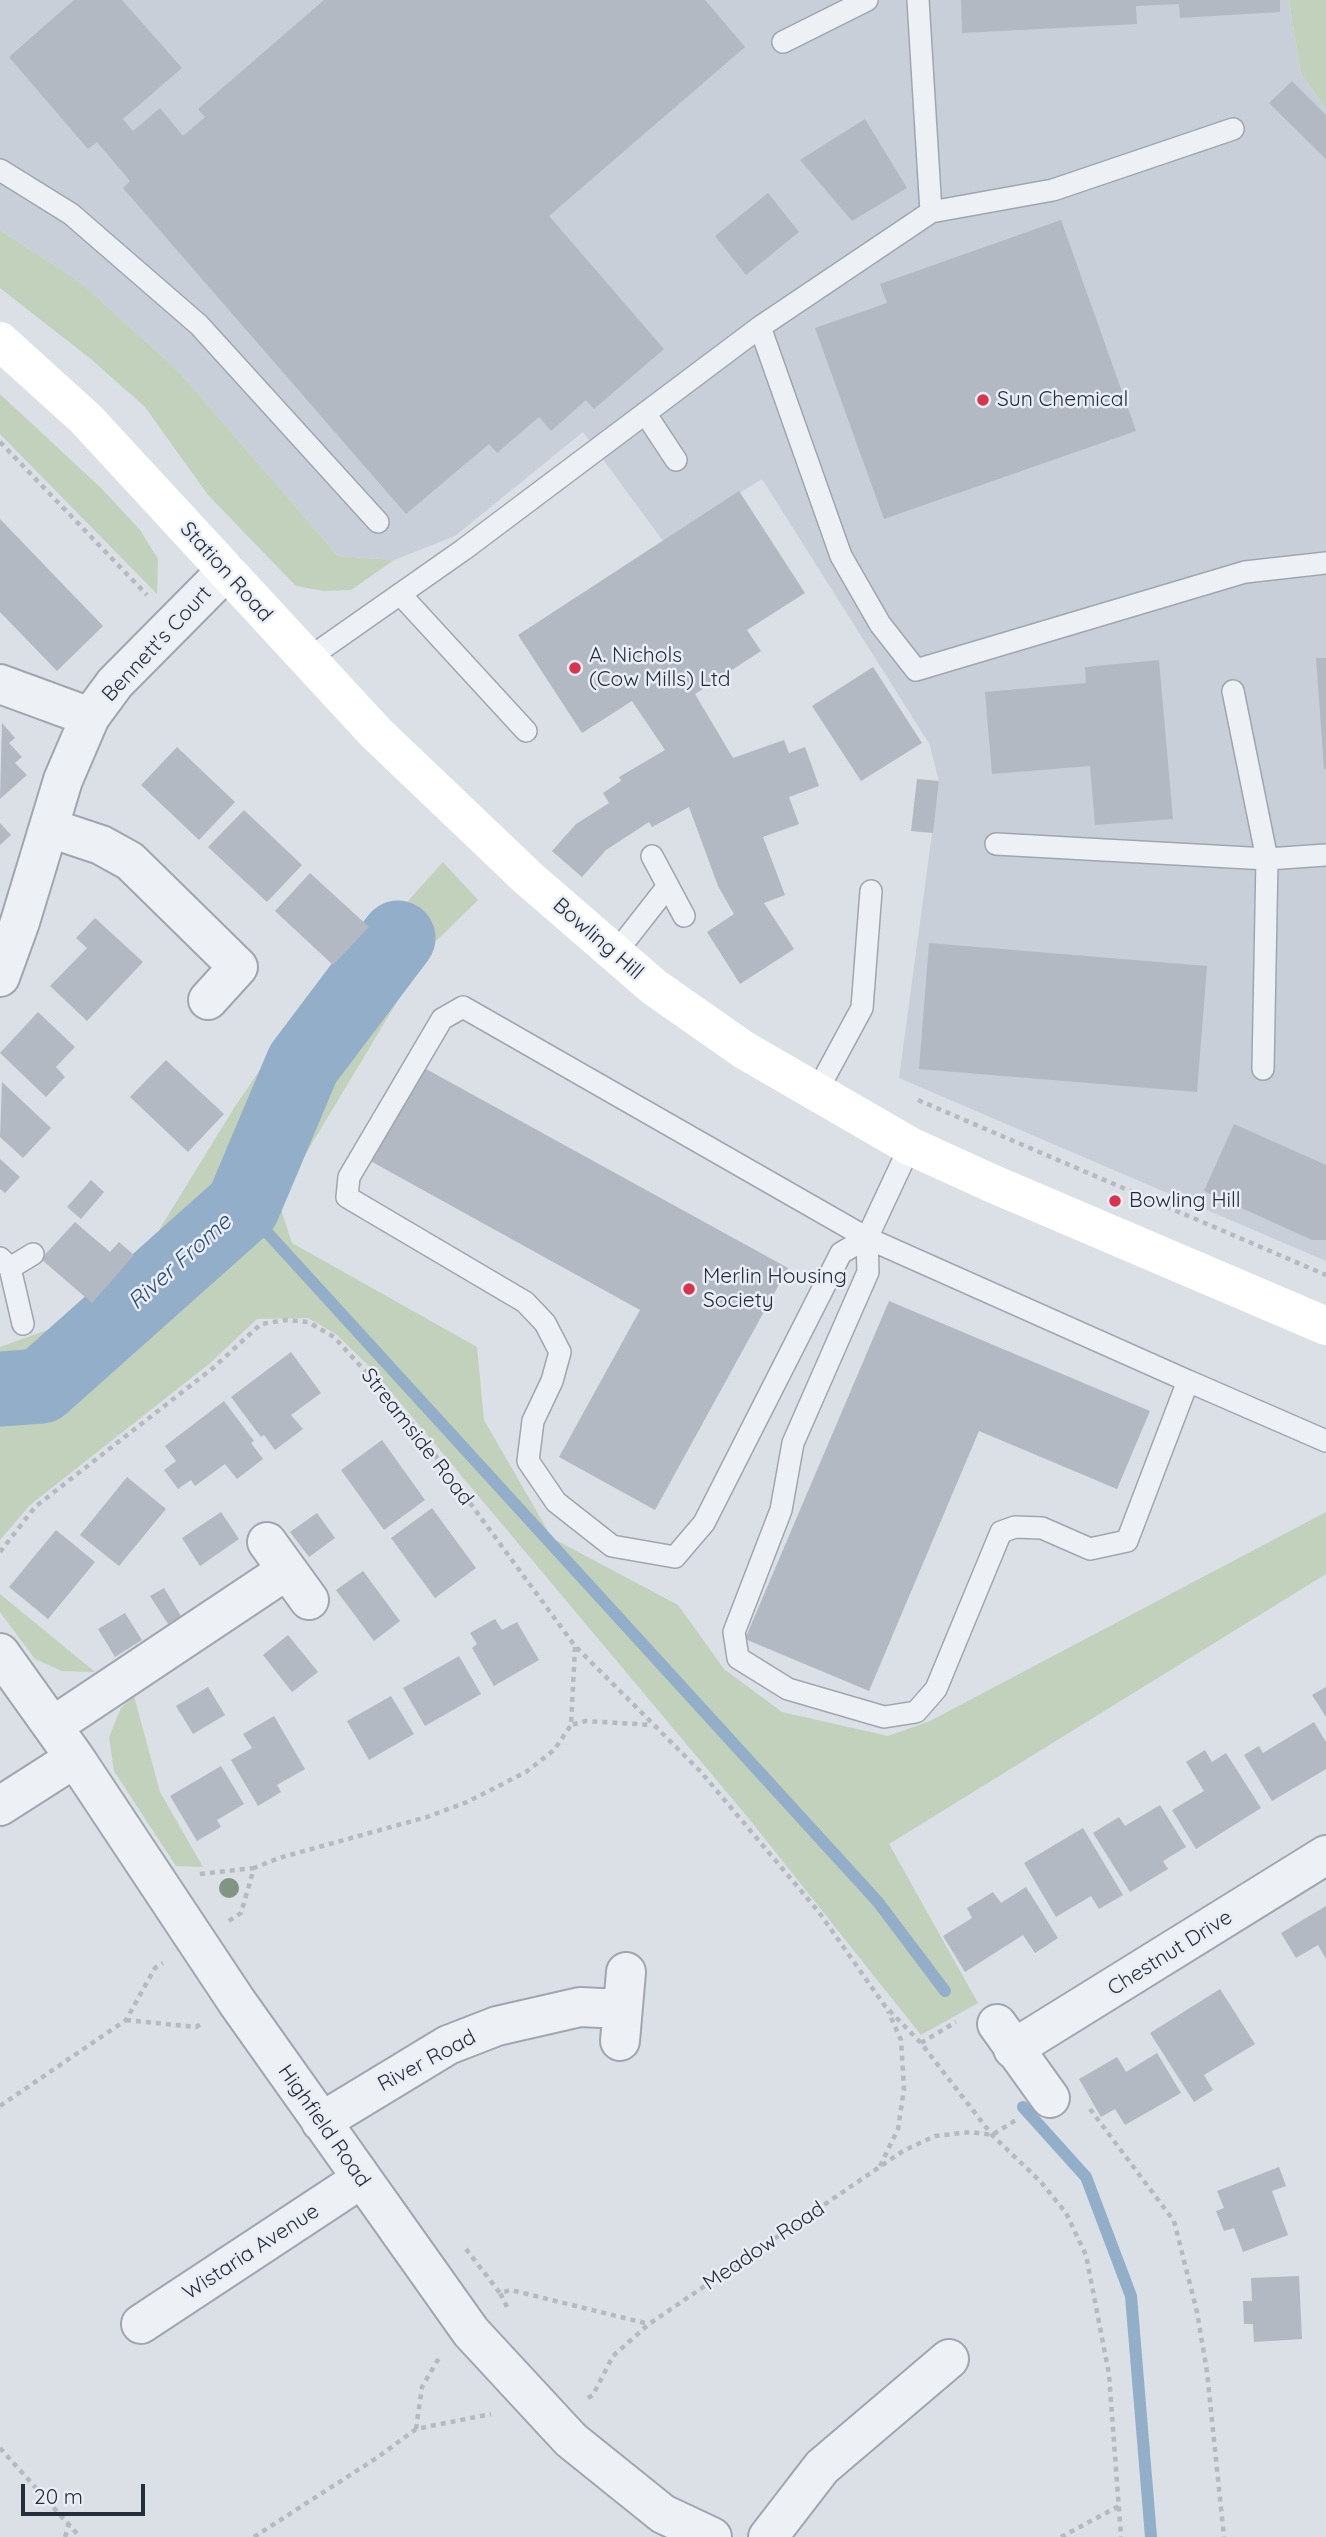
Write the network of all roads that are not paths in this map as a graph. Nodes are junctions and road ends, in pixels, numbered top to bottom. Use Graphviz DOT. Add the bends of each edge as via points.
graph roads {
  1 [pos="867,0"];
  2 [pos="918,0"];
  3 [pos="783,42"];
  4 [pos="1233,129"];
  5 [pos="0,170"];
  6 [pos="931,212"];
  7 [pos="760,327"];
  8 [pos="0,341"];
  9 [pos="645,413"];
  10 [pos="676,460"];
  11 [pos="378,522"];
  12 [pos="1326,563"];
  13 [pos="225,572"];
  14 [pos="400,594"];
  15 [pos="306,660"];
  16 [pos="0,684"];
  17 [pos="1233,691"];
  18 [pos="90,718"];
  19 [pos="526,731"];
  20 [pos="450,805"];
  21 [pos="50,828"];
  22 [pos="996,844"];
  23 [pos="1326,855"];
  24 [pos="652,856"];
  25 [pos="1267,859"];
  26 [pos="668,886"];
  27 [pos="870,891"];
  28 [pos="684,916"];
  29 [pos="614,955"];
  30 [pos="0,977"];
  31 [pos="208,1000"];
  32 [pos="1263,1069"];
  33 [pos="816,1093"];
  34 [pos="910,1146"];
  35 [pos="867,1238"];
  36 [pos="33,1254"];
  37 [pos="5,1263"];
  38 [pos="23,1324"];
  39 [pos="1326,1326"];
  40 [pos="1188,1381"];
  41 [pos="1326,1441"];
  42 [pos="287,1571"];
  43 [pos="0,1653"];
  44 [pos="53,1726"];
  45 [pos="75,1758"];
  46 [pos="0,1806"];
  47 [pos="1326,1855"];
  48 [pos="623,2007"];
  49 [pos="1050,2098"];
  50 [pos="321,2122"];
  51 [pos="361,2179"];
  52 [pos="141,2324"];
  53 [pos="948,2359"];
  54 [pos="655,2526"];
  55 [pos="712,2537"];
  56 [pos="768,2537"];
  1 -- 3 [label="lane"];
  2 -- 6 [label="lane"];
  4 -- 6 [label="lane" via="1053,190"];
  5 -- 11 [label="lane" via="71,214 199,325"];
  6 -- 7 [label="lane"];
  7 -- 9 [label="lane"];
  7 -- 12 [label="lane" via="841,556 880,624 916,670 1245,572"];
  8 -- 13 [label="main road, Station Road" via="86,418"];
  9 -- 10 [label="lane"];
  9 -- 14 [label="lane"];
  13 -- 15 [label="main road, Station Road"];
  13 -- 18 [label="street, Bennett's Court" via="115,683"];
  14 -- 15 [label="lane"];
  14 -- 19 [label="lane"];
  15 -- 20 [label="main road, Station Road"];
  16 -- 18 [label="street, Bennett's Court"];
  17 -- 25 [label="lane"];
  18 -- 21 [label="street, Bennett's Court" via="63,780"];
  20 -- 29 [label="main road, Bowling Hill"];
  21 -- 30 [label="street, Bennett's Court"];
  21 -- 31 [label="street" via="101,845 130,861 238,967"];
  22 -- 25 [label="lane"];
  23 -- 25 [label="lane"];
  24 -- 26 [label="lane"];
  25 -- 32 [label="lane"];
  26 -- 28 [label="lane"];
  26 -- 29 [label="lane"];
  27 -- 33 [label="lane" via="862,1008"];
  29 -- 33 [label="main road, Bowling Hill" via="693,1016"];
  33 -- 34 [label="main road, Bowling Hill"];
  34 -- 35 [label="lane"];
  34 -- 39 [label="main road, Bowling Hill"];
  35 -- 35 [label="lane" via="463,1007 442,1018 349,1177 347,1197 525,1301 545,1323 561,1352 533,1421 528,1461 556,1502 612,1546 675,1557 704,1523 841,1253"];
  35 -- 40 [label="lane"];
  35 -- 40 [label="lane" via="868,1272 793,1443 781,1510 734,1632 738,1658 788,1689 884,1717 916,1712 936,1689 1001,1532 1015,1527 1042,1528 1090,1549 1127,1541"];
  36 -- 37 [label="lane"];
  37 -- 38 [label="lane"];
  40 -- 41 [label="lane"];
  42 -- 44 [label="street"];
  43 -- 44 [label="street, Highfield Road"];
  44 -- 45 [label="street, Highfield Road"];
  45 -- 46 [label="street"];
  45 -- 50 [label="street, Highfield Road"];
  47 -- 49 [label="street, Chestnut Drive" via="1005,2036"];
  48 -- 50 [label="street, River Road" via="580,2007 497,2026 448,2045"];
  50 -- 51 [label="street, Highfield Road"];
  51 -- 52 [label="street, Wistaria Avenue"];
  51 -- 54 [label="street, Highfield Road" via="471,2332"];
  53 -- 56 [label="street" via="822,2468"];
  54 -- 55 [label="street, Highfield Road"];
}
